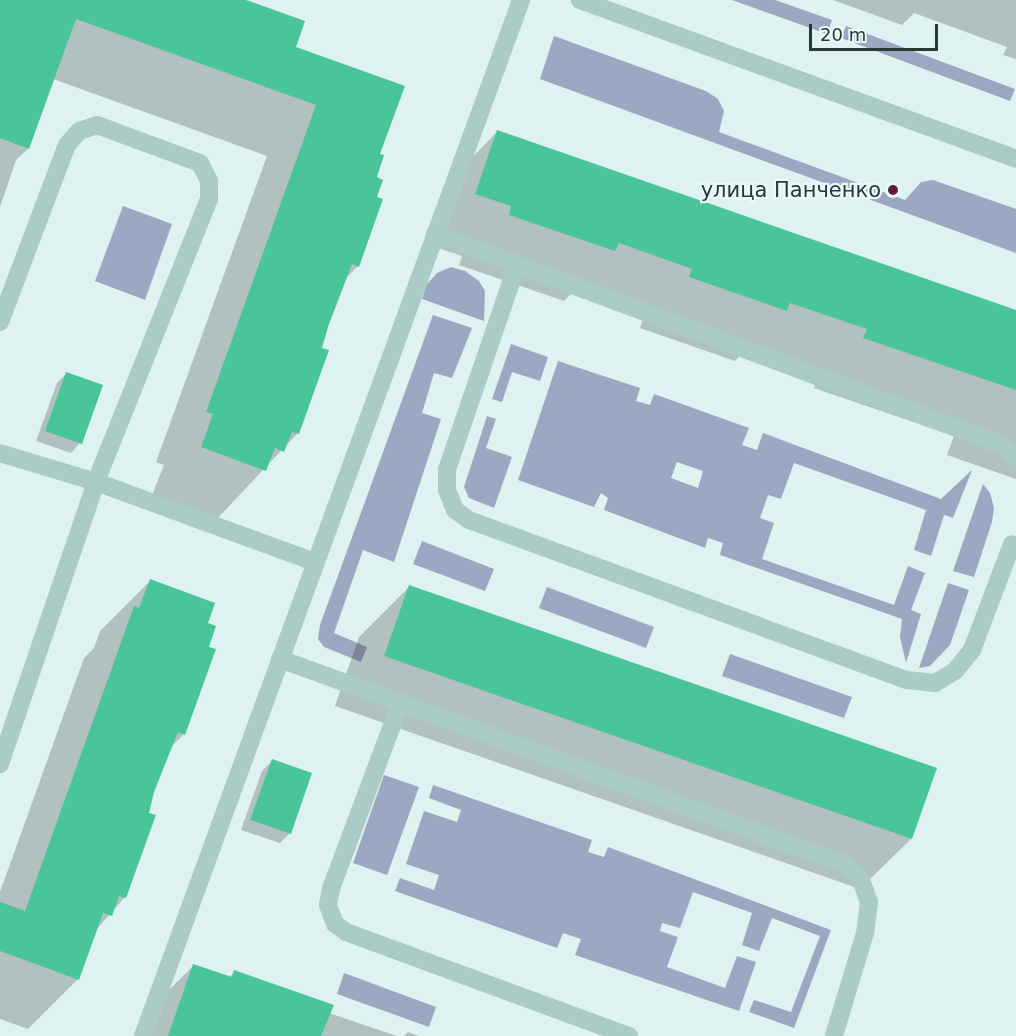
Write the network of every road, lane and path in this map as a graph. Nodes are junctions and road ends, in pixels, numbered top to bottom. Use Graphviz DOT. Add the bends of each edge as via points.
graph roads {
  1 [pos="520,0"];
  2 [pos="580,0"];
  3 [pos="1016,159"];
  4 [pos="435,234"];
  5 [pos="518,264"];
  6 [pos="0,322"];
  7 [pos="0,453"];
  8 [pos="1016,458"];
  9 [pos="96,482"];
  10 [pos="1015,540"];
  11 [pos="315,562"];
  12 [pos="280,659"];
  13 [pos="400,705"];
  14 [pos="0,764"];
  15 [pos="143,1036"];
  16 [pos="629,1036"];
  17 [pos="834,1036"];
  1 -- 4 [label="street"];
  2 -- 3 [label="street"];
  4 -- 5 [label="street"];
  4 -- 11 [label="street"];
  5 -- 8 [label="street" via="1002,445"];
  5 -- 10 [label="street" via="447,469 447,490 455,510 469,520 907,680 935,683 955,671 972,650"];
  6 -- 9 [label="street" via="67,145 79,131 97,125 200,163 209,181 209,199"];
  7 -- 9 [label="street"];
  9 -- 11 [label="street"];
  9 -- 14 [label="street"];
  11 -- 12 [label="street"];
  12 -- 13 [label="street"];
  12 -- 15 [label="street"];
  13 -- 16 [label="street" via="331,889 328,904 335,924 346,932"];
  13 -- 17 [label="street" via="846,864 861,880 869,902 865,933"];
}
